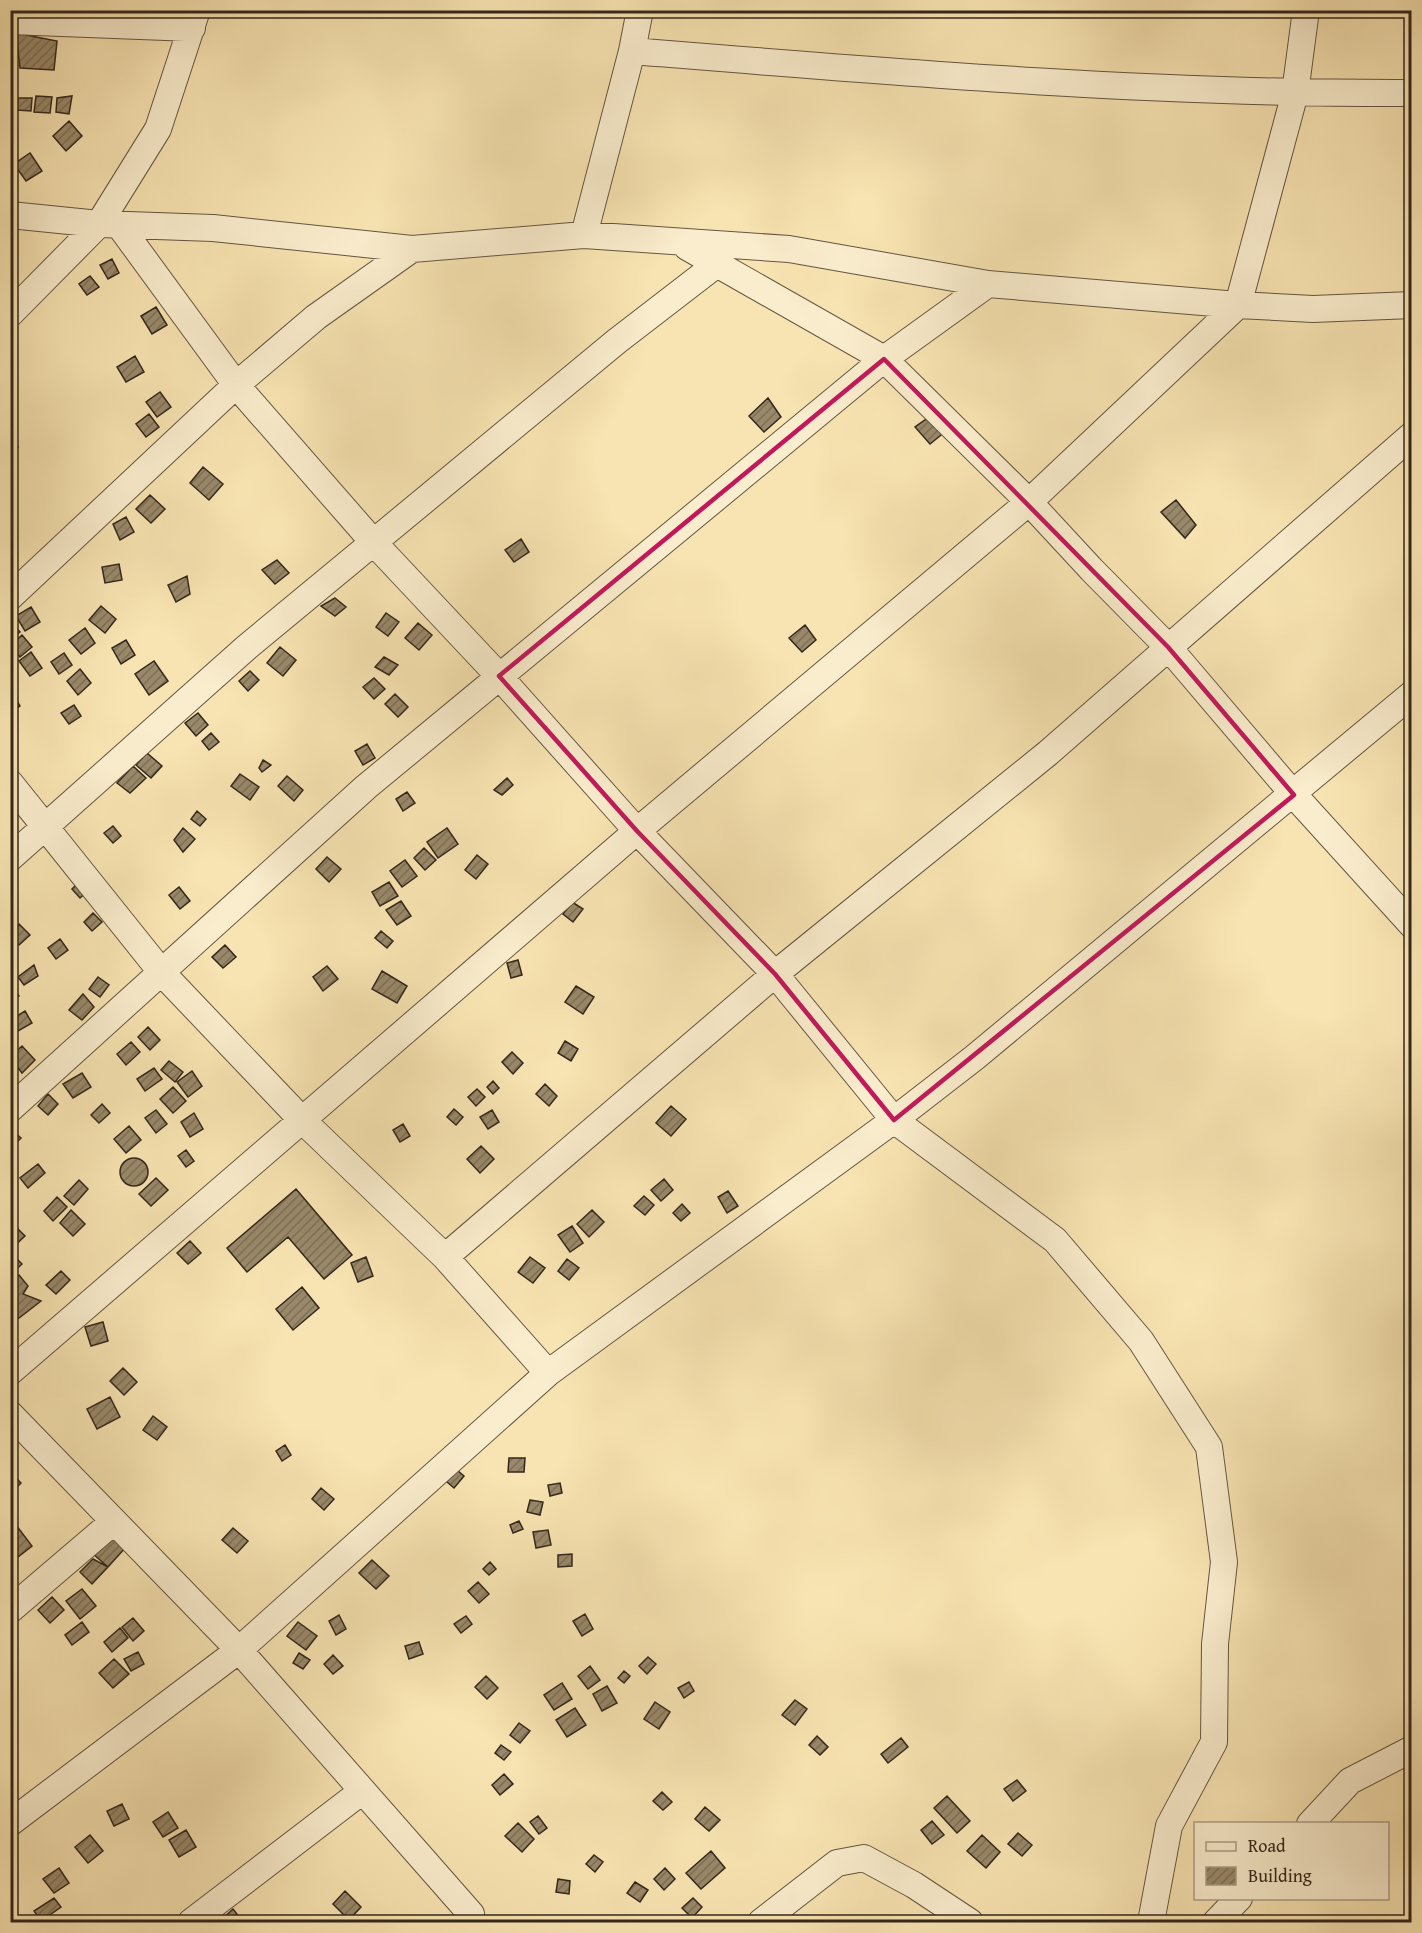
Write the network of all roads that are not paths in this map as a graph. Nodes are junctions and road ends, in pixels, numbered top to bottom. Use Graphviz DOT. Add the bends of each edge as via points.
graph roads {
  1 [pos="640,10"];
  2 [pos="1306,10"];
  3 [pos="194,19"];
  4 [pos="10,21"];
  5 [pos="632,51"];
  6 [pos="1295,93"];
  7 [pos="1412,93"];
  8 [pos="10,215"];
  9 [pos="109,224"];
  10 [pos="584,235"];
  11 [pos="681,244"];
  12 [pos="412,249"];
  13 [pos="717,264"];
  14 [pos="988,284"];
  15 [pos="1238,305"];
  16 [pos="1412,305"];
  17 [pos="10,314"];
  18 [pos="884,359"];
  19 [pos="236,385"];
  20 [pos="1412,435"];
  21 [pos="1029,502"];
  22 [pos="375,544"];
  23 [pos="10,597"];
  24 [pos="1168,646"];
  25 [pos="499,676"];
  26 [pos="1412,694"];
  27 [pos="10,783"];
  28 [pos="1294,795"];
  29 [pos="46,826"];
  30 [pos="637,831"];
  31 [pos="10,858"];
  32 [pos="1412,925"];
  33 [pos="163,974"];
  34 [pos="775,974"];
  35 [pos="10,1109"];
  36 [pos="302,1120"];
  37 [pos="894,1120"];
  38 [pos="445,1257"];
  39 [pos="10,1372"];
  40 [pos="548,1373"];
  41 [pos="10,1414"];
  42 [pos="113,1522"];
  43 [pos="10,1610"];
  44 [pos="239,1650"];
  45 [pos="1412,1749"];
  46 [pos="361,1792"];
  47 [pos="1312,1822"];
  48 [pos="10,1823"];
  49 [pos="1238,1900"];
  50 [pos="470,1920"];
  51 [pos="191,1923"];
  52 [pos="761,1923"];
  53 [pos="970,1923"];
  54 [pos="1151,1923"];
  55 [pos="1216,1923"];
  1 -- 5 [label="street"];
  2 -- 6 [label="street"];
  3 -- 4 [label="street"];
  3 -- 9 [label="street" via="158,129"];
  5 -- 6 [label="street" via="915,74"];
  5 -- 10 [label="street"];
  6 -- 7 [label="street"];
  6 -- 15 [label="street"];
  8 -- 9 [label="street"];
  9 -- 12 [label="street" via="213,228"];
  9 -- 17 [label="street"];
  9 -- 19 [label="street"];
  10 -- 11 [label="street"];
  10 -- 12 [label="street"];
  11 -- 13 [label="street"];
  11 -- 14 [label="street" via="789,249"];
  12 -- 19 [label="street" via="316,317"];
  13 -- 18 [label="street"];
  13 -- 22 [label="street" via="617,341"];
  14 -- 15 [label="street"];
  14 -- 18 [label="street"];
  15 -- 16 [label="street" via="1313,309"];
  15 -- 21 [label="street"];
  18 -- 21 [label="street"];
  18 -- 25 [label="street"];
  19 -- 22 [label="street"];
  19 -- 23 [label="street"];
  20 -- 24 [label="street"];
  21 -- 24 [label="street"];
  21 -- 30 [label="street"];
  22 -- 25 [label="street"];
  22 -- 29 [label="street" via="247,647"];
  24 -- 28 [label="street"];
  24 -- 34 [label="street" via="1048,753"];
  25 -- 30 [label="street"];
  25 -- 33 [label="street" via="366,787"];
  26 -- 28 [label="street"];
  27 -- 29 [label="street"];
  28 -- 32 [label="street"];
  28 -- 37 [label="street"];
  29 -- 31 [label="street"];
  29 -- 33 [label="street"];
  30 -- 34 [label="street"];
  30 -- 36 [label="street"];
  33 -- 35 [label="street"];
  33 -- 36 [label="street"];
  34 -- 37 [label="street"];
  34 -- 38 [label="street"];
  36 -- 38 [label="street"];
  36 -- 39 [label="street"];
  37 -- 40 [label="street"];
  37 -- 54 [label="street" via="1054,1240 1141,1341 1209,1447 1224,1562 1215,1644 1214,1742 1169,1826"];
  38 -- 40 [label="street"];
  40 -- 44 [label="street"];
  41 -- 42 [label="street"];
  42 -- 43 [label="street"];
  42 -- 44 [label="street"];
  44 -- 46 [label="street"];
  44 -- 48 [label="street"];
  45 -- 47 [label="street" via="1350,1781"];
  46 -- 50 [label="street"];
  46 -- 51 [label="street"];
  49 -- 55 [label="street"];
  52 -- 53 [label="street" via="837,1863 864,1858 914,1885"];
}
